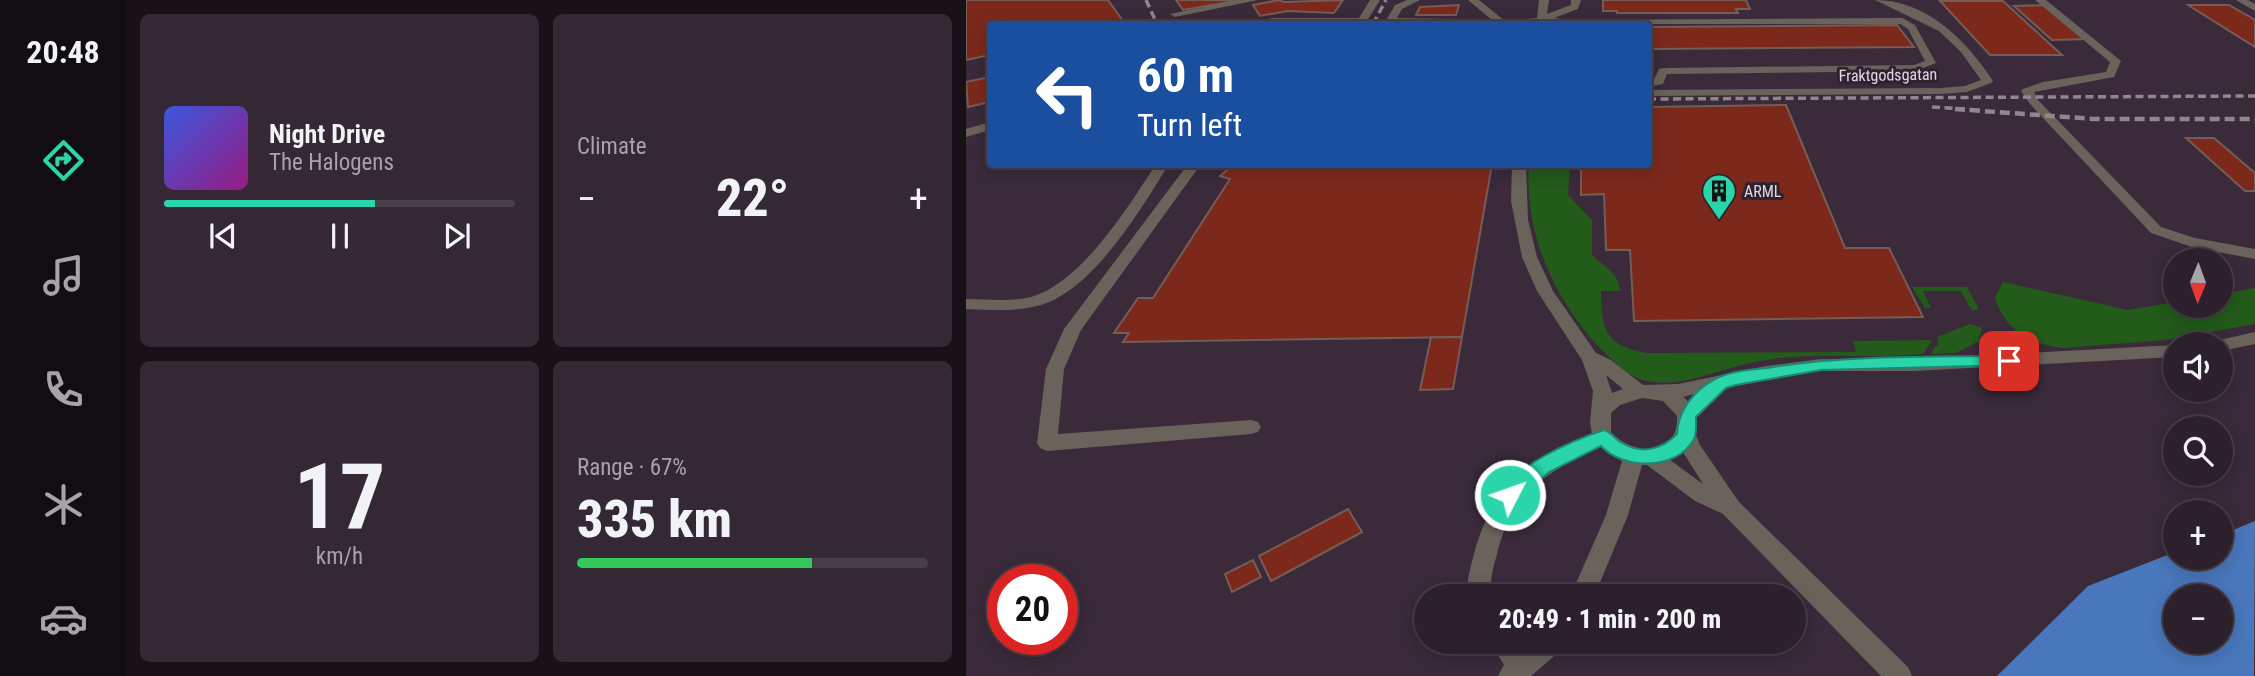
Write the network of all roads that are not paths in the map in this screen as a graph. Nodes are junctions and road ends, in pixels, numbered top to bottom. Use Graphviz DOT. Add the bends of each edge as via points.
graph roads {
  1 [pos="1253,0"];
  2 [pos="1375,0"];
  3 [pos="1415,0"];
  4 [pos="1473,0"];
  5 [pos="1544,0"];
  6 [pos="1576,0"];
  7 [pos="1880,0"];
  8 [pos="2040,0"];
  9 [pos="2241,0"];
  10 [pos="2255,8"];
  11 [pos="1913,12"];
  12 [pos="1175,14"];
  13 [pos="1556,20"];
  14 [pos="1362,21"];
  15 [pos="1391,21"];
  16 [pos="1500,21"];
  17 [pos="1542,21"];
  18 [pos="1562,21"];
  19 [pos="1652,23"];
  20 [pos="1652,75"];
  21 [pos="1662,75"];
  22 [pos="1652,83"];
  23 [pos="1652,93"];
  24 [pos="987,128"];
  25 [pos="966,133"];
  26 [pos="1160,168"];
  27 [pos="1192,168"];
  28 [pos="1519,168"];
  29 [pos="2255,254"];
  30 [pos="966,304"];
  31 [pos="2255,338"];
  32 [pos="2233,343"];
  33 [pos="2163,352"];
  34 [pos="1590,357"];
  35 [pos="1720,384"];
  36 [pos="1646,391"];
  37 [pos="1603,409"];
  38 [pos="1687,426"];
  39 [pos="1251,427"];
  40 [pos="1604,437"];
  41 [pos="1642,456"];
  42 [pos="1731,508"];
  43 [pos="1481,584"];
  44 [pos="1588,584"];
  45 [pos="1508,654"];
  46 [pos="1537,654"];
  47 [pos="1516,671"];
  48 [pos="1899,676"];
  1 -- 12 [label="street"];
  2 -- 14 [label="street"];
  3 -- 15 [label="street" via="1398,7"];
  4 -- 16 [label="street"];
  5 -- 17 [label="street"];
  6 -- 17 [label="street" via="1570,9"];
  7 -- 11 [label="street, Fraktgodsgatan"];
  8 -- 29 [label="street" via="2116,61 2110,75 2043,85 2027,92 2034,102 2156,230"];
  9 -- 10 [label="street"];
  11 -- 13 [label="street"];
  11 -- 23 [label="street, Fraktgodsgatan" via="1948,30 1975,60 1987,81 1983,86 1941,91"];
  13 -- 17 [label="street"];
  13 -- 18 [label="street"];
  19 -- 21 [label="street" via="1902,21 1912,27 1931,63 1915,68 1663,71"];
  20 -- 21 [label="street"];
  21 -- 22 [label="street"];
  24 -- 25 [label="street"];
  26 -- 30 [label="street" via="1142,197 1068,285 1031,302"];
  27 -- 39 [label="street" via="1073,329 1055,369 1047,443"];
  28 -- 34 [label="street" via="1520,217 1534,270"];
  31 -- 32 [label="street"];
  33 -- 35 [label="street" via="1914,365 1821,365"];
  34 -- 36 [label="street"];
  34 -- 37 [label="street" via="1603,393"];
  35 -- 36 [label="street"];
  35 -- 38 [label="street"];
  36 -- 37 [label="street" via="1618,396"];
  36 -- 38 [label="street" via="1674,400"];
  37 -- 40 [label="street" via="1600,426"];
  38 -- 41 [label="street" via="1673,450"];
  38 -- 42 [label="street" via="1692,454"];
  40 -- 41 [label="street" via="1613,447"];
  40 -- 43 [label="street" via="1542,467 1500,508 1486,542"];
  41 -- 42 [label="street"];
  41 -- 44 [label="street"];
  42 -- 48 [label="street"];
  45 -- 47 [label="street"];
  46 -- 47 [label="street"];
}
